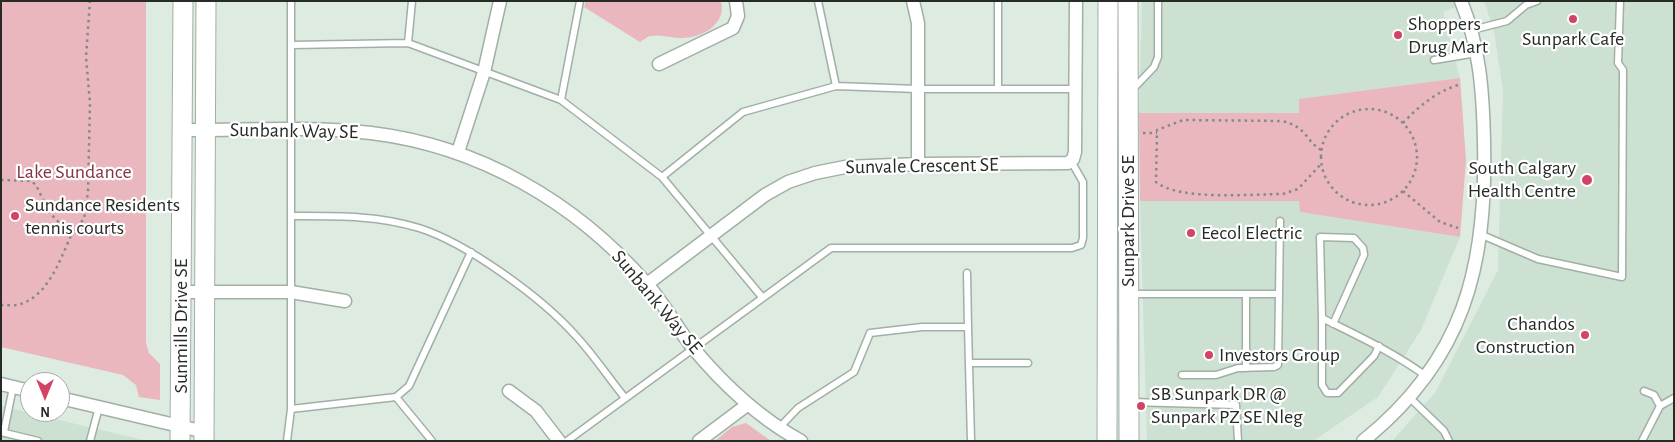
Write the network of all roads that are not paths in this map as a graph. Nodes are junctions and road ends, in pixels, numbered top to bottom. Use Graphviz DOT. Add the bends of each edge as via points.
graph roads {
  1 [pos="183,1"];
  2 [pos="206,1"];
  3 [pos="291,1"];
  4 [pos="412,1"];
  5 [pos="500,1"];
  6 [pos="580,1"];
  7 [pos="736,1"];
  8 [pos="818,1"];
  9 [pos="913,1"];
  10 [pos="998,1"];
  11 [pos="1076,1"];
  12 [pos="1108,1"];
  13 [pos="1128,1"];
  14 [pos="1158,1"];
  15 [pos="1461,1"];
  16 [pos="1537,1"];
  17 [pos="1620,1"];
  18 [pos="1472,30"];
  19 [pos="408,44"];
  20 [pos="291,45"];
  21 [pos="1477,53"];
  22 [pos="1434,60"];
  23 [pos="659,64"];
  24 [pos="484,72"];
  25 [pos="836,86"];
  26 [pos="917,88"];
  27 [pos="1076,88"];
  28 [pos="998,89"];
  29 [pos="1128,95"];
  30 [pos="561,100"];
  31 [pos="182,130"];
  32 [pos="206,130"];
  33 [pos="291,130"];
  34 [pos="458,152"];
  35 [pos="1071,161"];
  36 [pos="918,164"];
  37 [pos="662,177"];
  38 [pos="291,216"];
  39 [pos="1280,220"];
  40 [pos="712,235"];
  41 [pos="1482,235"];
  42 [pos="471,252"];
  43 [pos="967,273"];
  44 [pos="647,284"];
  45 [pos="182,292"];
  46 [pos="206,292"];
  47 [pos="291,292"];
  48 [pos="1129,294"];
  49 [pos="1246,294"];
  50 [pos="1279,294"];
  51 [pos="762,297"];
  52 [pos="344,300"];
  53 [pos="1322,318"];
  54 [pos="1333,324"];
  55 [pos="968,327"];
  56 [pos="1379,346"];
  57 [pos="693,348"];
  58 [pos="969,363"];
  59 [pos="1028,363"];
  60 [pos="1246,368"];
  61 [pos="1182,374"];
  62 [pos="1426,376"];
  63 [pos="7,386"];
  64 [pos="20,389"];
  65 [pos="509,390"];
  66 [pos="1644,391"];
  67 [pos="396,397"];
  68 [pos="1409,397"];
  69 [pos="625,398"];
  70 [pos="1674,398"];
  71 [pos="70,400"];
  72 [pos="1129,402"];
  73 [pos="747,405"];
  74 [pos="1660,406"];
  75 [pos="99,407"];
  76 [pos="291,409"];
  77 [pos="780,427"];
  78 [pos="3,432"];
  79 [pos="181,434"];
  80 [pos="205,437"];
  81 [pos="38,441"];
  82 [pos="90,441"];
  83 [pos="287,441"];
  84 [pos="432,441"];
  85 [pos="559,441"];
  86 [pos="567,441"];
  87 [pos="699,441"];
  88 [pos="801,441"];
  89 [pos="971,441"];
  90 [pos="1107,441"];
  91 [pos="1129,441"];
  92 [pos="1238,441"];
  93 [pos="1362,441"];
  94 [pos="1449,441"];
  95 [pos="1642,441"];
  1 -- 31 [label="street, Sunmills Drive SE"];
  2 -- 32 [label="street, Sunmills Drive SE"];
  3 -- 20 [label="lane"];
  4 -- 19 [label="lane"];
  5 -- 24 [label="street"];
  6 -- 30 [label="lane"];
  7 -- 23 [label="street" via="738,16 733,28"];
  8 -- 25 [label="lane"];
  9 -- 26 [label="street" via="918,23"];
  10 -- 28 [label="lane"];
  11 -- 27 [label="street"];
  12 -- 90 [label="street, Sunpark Drive SE"];
  13 -- 29 [label="street, Sunpark Drive SE"];
  14 -- 29 [label="lane" via="1158,57 1154,67"];
  15 -- 18 [label="street"];
  16 -- 18 [label="lane" via="1526,5 1507,21"];
  17 -- 41 [label="lane" via="1622,277 1538,258"];
  18 -- 21 [label="street"];
  19 -- 20 [label="lane"];
  19 -- 24 [label="lane"];
  20 -- 33 [label="lane"];
  21 -- 22 [label="lane"];
  21 -- 41 [label="street" via="1484,104"];
  24 -- 30 [label="lane"];
  24 -- 34 [label="street"];
  25 -- 26 [label="lane"];
  25 -- 37 [label="lane" via="743,112"];
  26 -- 28 [label="lane"];
  26 -- 36 [label="street"];
  27 -- 28 [label="lane"];
  27 -- 35 [label="street" via="1075,152"];
  29 -- 48 [label="street, Sunpark Drive SE"];
  30 -- 37 [label="lane"];
  31 -- 32 [label="street, Sunbank Way SE"];
  31 -- 45 [label="street, Sunmills Drive SE"];
  32 -- 33 [label="street, Sunbank Way SE"];
  32 -- 46 [label="street, Sunmills Drive SE"];
  33 -- 34 [label="street, Sunbank Way SE" via="373,134"];
  33 -- 38 [label="lane"];
  34 -- 44 [label="street, Sunbank Way SE" via="526,183 577,216"];
  35 -- 36 [label="street, Sunvale Crescent SE" via="1061,165"];
  35 -- 51 [label="lane" via="1083,182 1081,245 1072,248 830,248"];
  36 -- 40 [label="street, Sunvale Crescent SE" via="845,167 801,177 765,195"];
  37 -- 40 [label="lane"];
  38 -- 42 [label="lane" via="366,217 420,228"];
  38 -- 47 [label="lane"];
  39 -- 50 [label="lane"];
  40 -- 44 [label="street, Sunvale Crescent SE"];
  40 -- 51 [label="lane"];
  41 -- 62 [label="street" via="1467,298 1452,332"];
  42 -- 67 [label="lane" via="408,386"];
  42 -- 69 [label="lane" via="538,300 575,334"];
  43 -- 55 [label="lane"];
  44 -- 57 [label="street, Sunbank Way SE"];
  45 -- 46 [label="street"];
  45 -- 79 [label="street, Sunmills Drive SE"];
  46 -- 47 [label="street"];
  46 -- 80 [label="street, Sunmills Drive SE"];
  47 -- 52 [label="street"];
  47 -- 76 [label="lane"];
  48 -- 49 [label="lane"];
  48 -- 72 [label="street, Sunpark Drive SE"];
  49 -- 50 [label="lane"];
  49 -- 60 [label="lane"];
  50 -- 60 [label="lane" via="1279,362 1274,368"];
  51 -- 57 [label="lane"];
  53 -- 54 [label="lane"];
  53 -- 54 [label="lane" via="1320,237 1354,238 1363,248 1364,255"];
  53 -- 56 [label="lane" via="1322,385 1328,393 1338,393 1374,356"];
  54 -- 56 [label="lane"];
  55 -- 58 [label="lane"];
  55 -- 77 [label="lane" via="922,327 870,333 854,372 798,408"];
  56 -- 62 [label="lane" via="1398,355"];
  57 -- 69 [label="lane"];
  57 -- 73 [label="street, Sunbank Way SE"];
  58 -- 59 [label="lane"];
  58 -- 89 [label="lane"];
  60 -- 61 [label="lane" via="1216,375"];
  62 -- 68 [label="street"];
  63 -- 64 [label="street"];
  63 -- 78 [label="lane"];
  65 -- 85 [label="street" via="536,411"];
  66 -- 74 [label="lane" via="1654,395"];
  67 -- 76 [label="lane"];
  67 -- 84 [label="lane"];
  68 -- 93 [label="street"];
  68 -- 94 [label="lane" via="1444,431"];
  69 -- 86 [label="lane"];
  70 -- 74 [label="lane"];
  71 -- 75 [label="street"];
  72 -- 91 [label="street, Sunpark Drive SE"];
  72 -- 92 [label="lane" via="1236,405"];
  73 -- 77 [label="street, Sunbank Way SE"];
  73 -- 87 [label="street"];
  74 -- 95 [label="lane"];
  75 -- 79 [label="street"];
  75 -- 82 [label="lane"];
  76 -- 83 [label="lane"];
  77 -- 88 [label="street, Sunbank Way SE"];
  78 -- 81 [label="lane"];
  79 -- 80 [label="street"];
}
